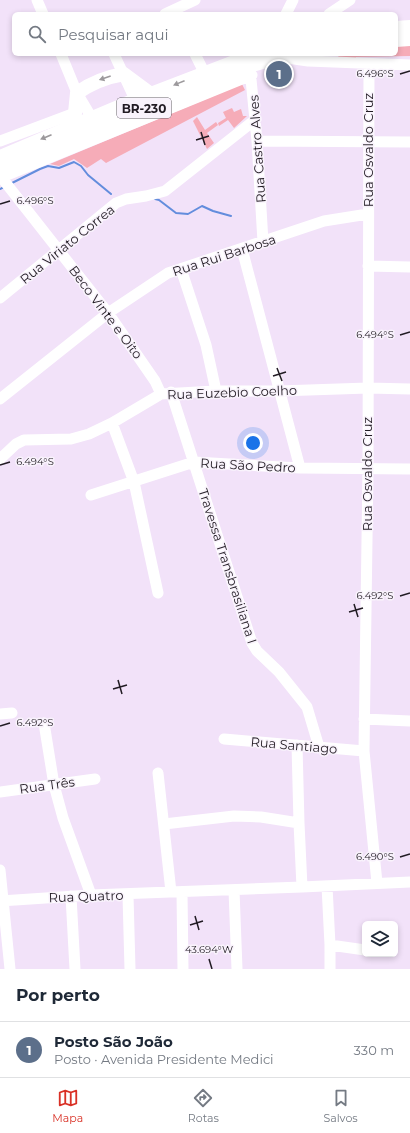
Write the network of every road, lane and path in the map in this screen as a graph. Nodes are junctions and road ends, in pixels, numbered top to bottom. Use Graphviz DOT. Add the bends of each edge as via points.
graph roads {
  1 [pos="37,0"];
  2 [pos="194,0"];
  3 [pos="293,0"];
  4 [pos="350,0"];
  5 [pos="171,9"];
  6 [pos="42,12"];
  7 [pos="287,12"];
  8 [pos="332,12"];
  9 [pos="410,27"];
  10 [pos="398,28"];
  11 [pos="398,40"];
  12 [pos="410,40"];
  13 [pos="62,56"];
  14 [pos="115,56"];
  15 [pos="196,56"];
  16 [pos="278,56"];
  17 [pos="286,56"];
  18 [pos="250,63"];
  19 [pos="368,64"];
  20 [pos="410,65"];
  21 [pos="204,72"];
  22 [pos="124,74"];
  23 [pos="77,93"];
  24 [pos="151,94"];
  25 [pos="138,105"];
  26 [pos="75,113"];
  27 [pos="256,119"];
  28 [pos="95,123"];
  29 [pos="69,128"];
  30 [pos="0,141"];
  31 [pos="258,141"];
  32 [pos="369,141"];
  33 [pos="410,142"];
  34 [pos="0,156"];
  35 [pos="0,174"];
  36 [pos="368,214"];
  37 [pos="262,242"];
  38 [pos="59,249"];
  39 [pos="242,249"];
  40 [pos="368,266"];
  41 [pos="410,267"];
  42 [pos="181,269"];
  43 [pos="0,298"];
  44 [pos="108,313"];
  45 [pos="368,388"];
  46 [pos="410,389"];
  47 [pos="216,391"];
  48 [pos="280,391"];
  49 [pos="166,393"];
  50 [pos="0,399"];
  51 [pos="112,423"];
  52 [pos="0,459"];
  53 [pos="194,462"];
  54 [pos="300,468"];
  55 [pos="368,469"];
  56 [pos="410,469"];
  57 [pos="134,482"];
  58 [pos="91,495"];
  59 [pos="158,593"];
  60 [pos="12,713"];
  61 [pos="0,714"];
  62 [pos="364,719"];
  63 [pos="410,721"];
  64 [pos="44,723"];
  65 [pos="224,739"];
  66 [pos="297,745"];
  67 [pos="319,747"];
  68 [pos="364,751"];
  69 [pos="158,773"];
  70 [pos="95,778"];
  71 [pos="54,785"];
  72 [pos="0,792"];
  73 [pos="299,823"];
  74 [pos="164,824"];
  75 [pos="0,870"];
  76 [pos="410,882"];
  77 [pos="377,883"];
  78 [pos="327,886"];
  79 [pos="302,887"];
  80 [pos="234,890"];
  81 [pos="177,892"];
  82 [pos="91,895"];
  83 [pos="128,895"];
  84 [pos="71,896"];
  85 [pos="2,901"];
  86 [pos="330,945"];
  87 [pos="362,950"];
  88 [pos="10,969"];
  89 [pos="75,969"];
  90 [pos="130,969"];
  91 [pos="183,969"];
  92 [pos="236,969"];
  93 [pos="330,969"];
  1 -- 6 [label="street"];
  2 -- 5 [label="street"];
  3 -- 7 [label="street"];
  4 -- 8 [label="street"];
  9 -- 10 [label="main road"];
  11 -- 12 [label="main road"];
  13 -- 23 [label="street"];
  14 -- 22 [label="street"];
  15 -- 21 [label="street"];
  16 -- 18 [label="main road, BR-230"];
  17 -- 19 [label="street" via="308,61"];
  18 -- 21 [label="main road, BR-230"];
  18 -- 25 [label="main road, BR-230"];
  18 -- 27 [label="street, Rua Castro Alves"];
  18 -- 35 [label="street"];
  19 -- 20 [label="street"];
  19 -- 32 [label="street, Rua Osvaldo Cruz"];
  21 -- 24 [label="main road, BR-230, one-way"];
  22 -- 23 [label="main road, one-way" via="94,82"];
  22 -- 24 [label="main road"];
  22 -- 25 [label="street"];
  23 -- 26 [label="main road"];
  23 -- 28 [label="street"];
  24 -- 25 [label="main road, BR-230"];
  25 -- 28 [label="main road, BR-230"];
  26 -- 29 [label="main road"];
  26 -- 30 [label="street"];
  27 -- 31 [label="street, Rua Castro Alves"];
  27 -- 38 [label="street, Rua Viriato Correa" via="165,191 116,203"];
  28 -- 29 [label="main road, BR-230"];
  28 -- 35 [label="main road, BR-230"];
  29 -- 34 [label="main road, BR-230, one-way"];
  31 -- 32 [label="street"];
  31 -- 37 [label="street, Rua Castro Alves"];
  32 -- 33 [label="street"];
  32 -- 36 [label="street, Rua Osvaldo Cruz"];
  35 -- 38 [label="street, Beco Vinte e Oito"];
  36 -- 37 [label="street, Rua Rui Barbosa" via="324,221"];
  36 -- 40 [label="street, Rua Osvaldo Cruz"];
  37 -- 39 [label="street, Rua Rui Barbosa"];
  38 -- 43 [label="street, Rua Viriato Correa"];
  38 -- 44 [label="street, Beco Vinte e Oito"];
  39 -- 42 [label="street, Rua Rui Barbosa"];
  39 -- 48 [label="street"];
  40 -- 41 [label="street"];
  40 -- 45 [label="street, Rua Osvaldo Cruz"];
  42 -- 44 [label="street, Rua Rui Barbosa" via="168,273"];
  42 -- 47 [label="street" via="206,345"];
  44 -- 49 [label="street, Beco Vinte e Oito"];
  44 -- 50 [label="street, Rua Rui Barbosa"];
  45 -- 46 [label="street, Rua Euzebio Coelho"];
  45 -- 48 [label="street, Rua Euzebio Coelho"];
  45 -- 55 [label="street, Rua Osvaldo Cruz"];
  47 -- 48 [label="street, Rua Euzebio Coelho"];
  47 -- 49 [label="street, Rua Euzebio Coelho"];
  48 -- 54 [label="street"];
  49 -- 51 [label="street, Rua Euzebio Coelho"];
  49 -- 53 [label="street, Travessa Transbrasiliana I"];
  51 -- 52 [label="street, Rua Euzebio Coelho" via="71,439 24,440"];
  51 -- 57 [label="street"];
  53 -- 54 [label="street, Rua São Pedro"];
  53 -- 57 [label="street, Rua São Pedro"];
  53 -- 67 [label="street, Travessa Transbrasiliana I" via="252,642 307,707"];
  54 -- 55 [label="street, Rua São Pedro"];
  55 -- 56 [label="street, Rua São Pedro"];
  55 -- 62 [label="street, Rua Osvaldo Cruz"];
  57 -- 58 [label="street, Rua São Pedro"];
  57 -- 59 [label="street"];
  60 -- 61 [label="street"];
  62 -- 63 [label="street"];
  62 -- 68 [label="street, Rua Osvaldo Cruz"];
  64 -- 71 [label="street"];
  65 -- 66 [label="street, Rua Santiago"];
  66 -- 67 [label="street, Rua Santiago"];
  66 -- 73 [label="street"];
  67 -- 68 [label="street, Rua Santiago"];
  68 -- 77 [label="street, Rua Osvaldo Cruz"];
  69 -- 74 [label="street"];
  70 -- 71 [label="street, Rua Três"];
  71 -- 72 [label="street, Rua Três"];
  71 -- 82 [label="street"];
  73 -- 74 [label="street" via="234,816"];
  73 -- 79 [label="street"];
  74 -- 81 [label="street"];
  75 -- 85 [label="street"];
  76 -- 77 [label="street, Rua Quatro"];
  77 -- 78 [label="street, Rua Quatro"];
  78 -- 79 [label="street, Rua Quatro"];
  78 -- 86 [label="street"];
  79 -- 80 [label="street, Rua Quatro"];
  80 -- 81 [label="street, Rua Quatro"];
  80 -- 92 [label="street"];
  81 -- 83 [label="street, Rua Quatro"];
  81 -- 91 [label="street"];
  82 -- 83 [label="street, Rua Quatro"];
  82 -- 84 [label="street, Rua Quatro"];
  83 -- 90 [label="street"];
  84 -- 85 [label="street, Rua Quatro"];
  84 -- 89 [label="street"];
  85 -- 88 [label="street"];
  86 -- 87 [label="street"];
  86 -- 93 [label="street"];
}
